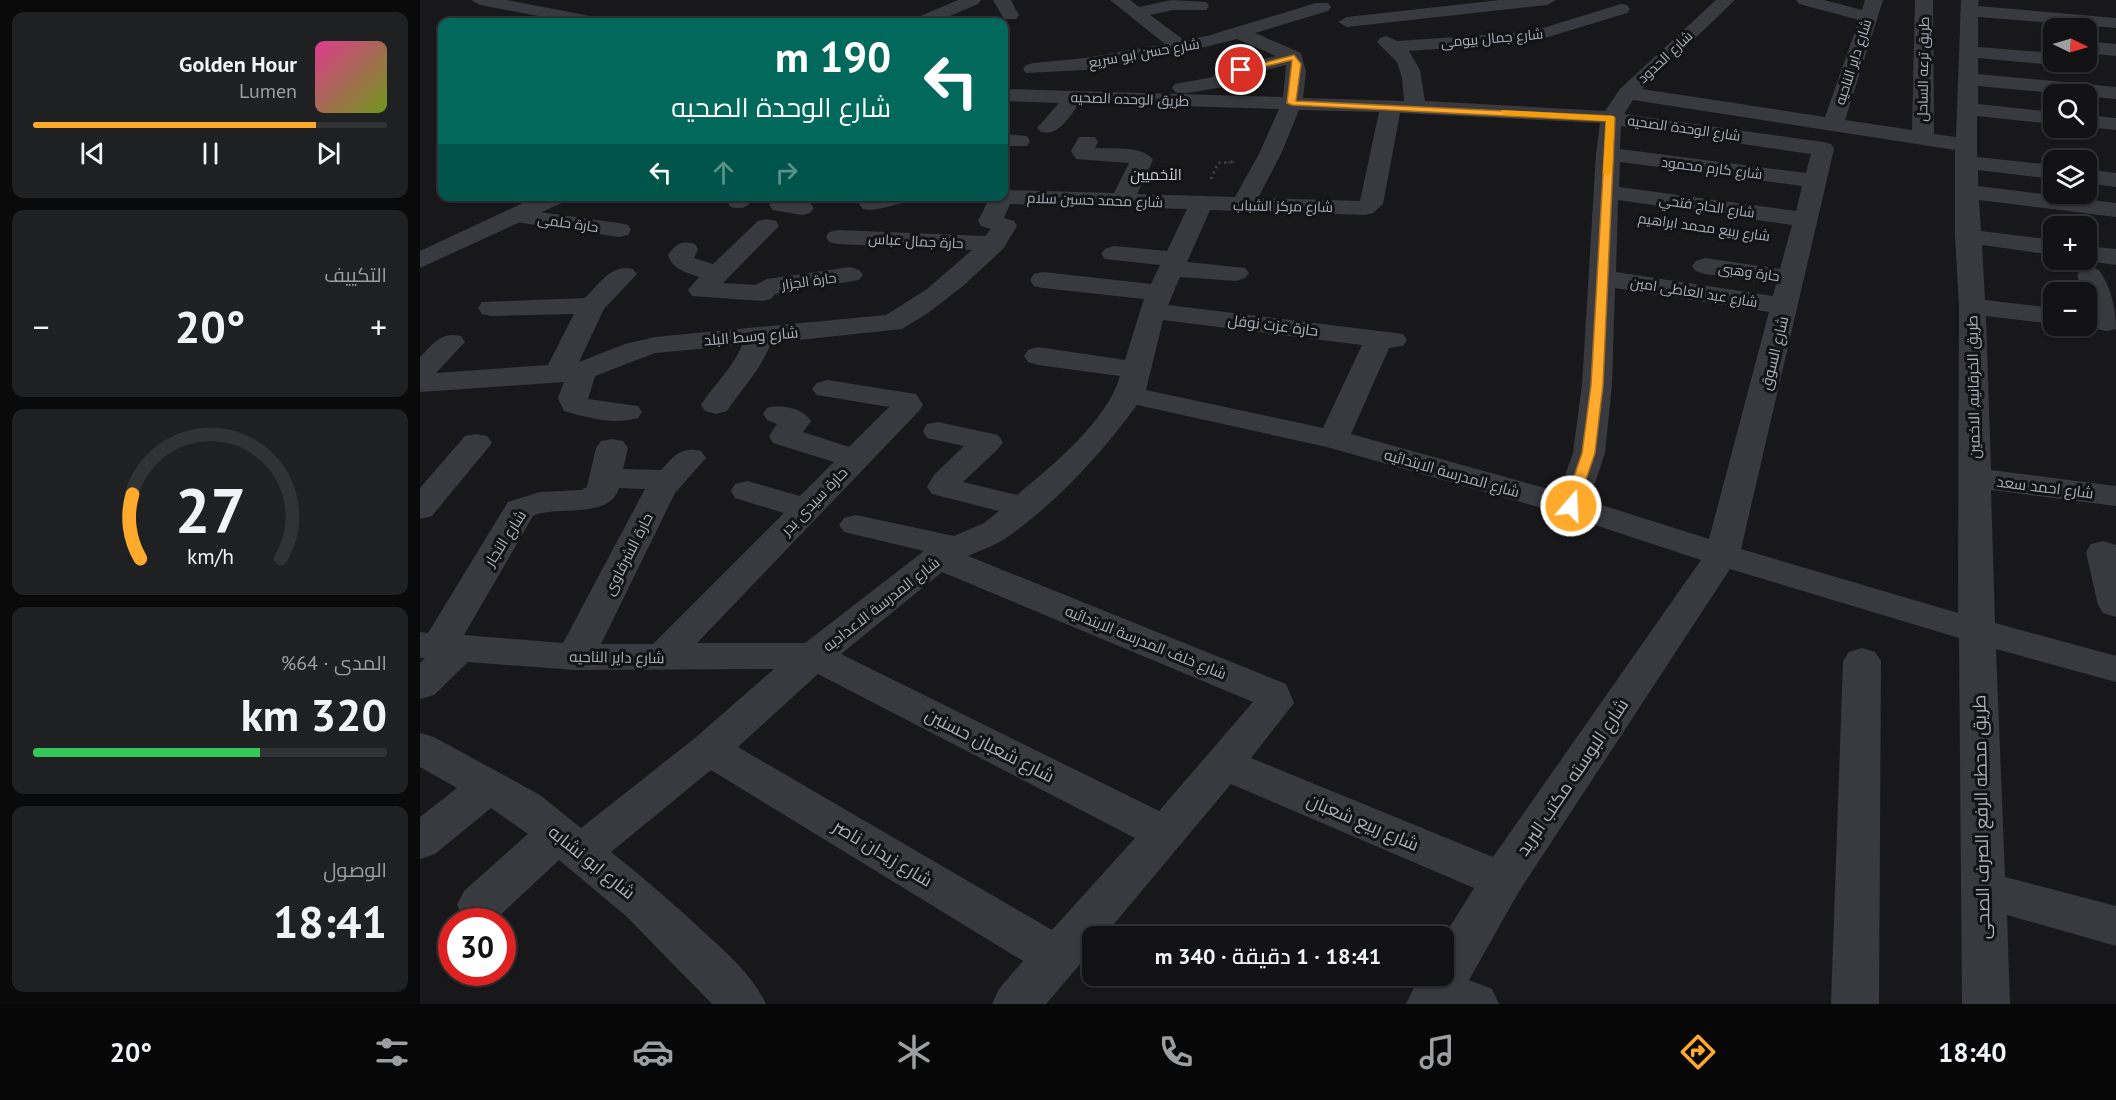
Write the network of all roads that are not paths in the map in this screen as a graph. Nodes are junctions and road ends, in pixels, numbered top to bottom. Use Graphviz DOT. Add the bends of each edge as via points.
graph roads {
  1 [pos="480,0"];
  2 [pos="972,0"];
  3 [pos="1547,0"];
  4 [pos="1726,0"];
  5 [pos="1804,0"];
  6 [pos="1924,0"];
  7 [pos="1321,3"];
  8 [pos="1200,6"];
  9 [pos="1124,9"];
  10 [pos="1621,9"];
  11 [pos="1871,9"];
  12 [pos="574,18"];
  13 [pos="936,18"];
  14 [pos="2097,24"];
  15 [pos="2116,24"];
  16 [pos="2043,27"];
  17 [pos="1240,33"];
  18 [pos="1970,36"];
  19 [pos="2043,43"];
  20 [pos="1181,47"];
  21 [pos="2097,48"];
  22 [pos="2116,50"];
  23 [pos="2043,56"];
  24 [pos="1294,57"];
  25 [pos="2097,62"];
  26 [pos="1085,64"];
  27 [pos="2116,64"];
  28 [pos="1033,69"];
  29 [pos="1161,86"];
  30 [pos="1627,93"];
  31 [pos="2116,93"];
  32 [pos="1008,94"];
  33 [pos="1074,98"];
  34 [pos="1292,103"];
  35 [pos="1103,104"];
  36 [pos="1392,106"];
  37 [pos="1415,107"];
  38 [pos="1968,109"];
  39 [pos="2043,117"];
  40 [pos="1611,118"];
  41 [pos="1207,121"];
  42 [pos="2097,122"];
  43 [pos="2116,124"];
  44 [pos="1048,128"];
  45 [pos="1828,137"];
  46 [pos="1923,138"];
  47 [pos="1087,142"];
  48 [pos="1966,153"];
  49 [pos="1607,154"];
  50 [pos="2043,170"];
  51 [pos="2097,177"];
  52 [pos="2116,180"];
  53 [pos="1816,181"];
  54 [pos="1967,191"];
  55 [pos="1008,197"];
  56 [pos="548,201"];
  57 [pos="876,201"];
  58 [pos="999,201"];
  59 [pos="1122,201"];
  60 [pos="1607,202"];
  61 [pos="871,204"];
  62 [pos="1201,204"];
  63 [pos="1242,205"];
  64 [pos="2116,210"];
  65 [pos="517,216"];
  66 [pos="767,226"];
  67 [pos="619,230"];
  68 [pos="1804,230"];
  69 [pos="1968,236"];
  70 [pos="838,237"];
  71 [pos="994,244"];
  72 [pos="2043,246"];
  73 [pos="686,249"];
  74 [pos="1114,254"];
  75 [pos="2116,256"];
  76 [pos="420,260"];
  77 [pos="2097,261"];
  78 [pos="1705,266"];
  79 [pos="2090,270"];
  80 [pos="1236,273"];
  81 [pos="624,274"];
  82 [pos="717,275"];
  83 [pos="850,275"];
  84 [pos="1792,278"];
  85 [pos="1603,279"];
  86 [pos="1043,280"];
  87 [pos="1164,283"];
  88 [pos="769,285"];
  89 [pos="592,306"];
  90 [pos="1785,306"];
  91 [pos="1972,306"];
  92 [pos="491,308"];
  93 [pos="2043,315"];
  94 [pos="2103,323"];
  95 [pos="926,331"];
  96 [pos="883,332"];
  97 [pos="749,337"];
  98 [pos="452,342"];
  99 [pos="1038,356"];
  100 [pos="571,371"];
  101 [pos="420,373"];
  102 [pos="1134,382"];
  103 [pos="420,383"];
  104 [pos="827,389"];
  105 [pos="716,405"];
  106 [pos="627,412"];
  107 [pos="778,414"];
  108 [pos="938,431"];
  109 [pos="1332,439"];
  110 [pos="476,443"];
  111 [pos="855,459"];
  112 [pos="609,463"];
  113 [pos="1974,478"];
  114 [pos="747,491"];
  115 [pos="2116,496"];
  116 [pos="1571,506"];
  117 [pos="1025,507"];
  118 [pos="420,508"];
  119 [pos="807,509"];
  120 [pos="856,525"];
  121 [pos="2103,552"];
  122 [pos="948,553"];
  123 [pos="1722,555"];
  124 [pos="2116,605"];
  125 [pos="1977,631"];
  126 [pos="439,646"];
  127 [pos="814,656"];
  128 [pos="575,657"];
  129 [pos="662,658"];
  130 [pos="1862,661"];
  131 [pos="2116,669"];
  132 [pos="420,685"];
  133 [pos="420,748"];
  134 [pos="709,749"];
  135 [pos="1224,764"];
  136 [pos="489,786"];
  137 [pos="1165,834"];
  138 [pos="420,842"];
  139 [pos="569,843"];
  140 [pos="1502,880"];
  141 [pos="1982,889"];
  142 [pos="480,905"];
  143 [pos="2116,927"];
  144 [pos="1057,957"];
  145 [pos="1447,999"];
  146 [pos="742,1004"];
  147 [pos="1016,1004"];
  148 [pos="1855,1004"];
  149 [pos="1986,1004"];
  1 -- 12 [label="street"];
  2 -- 13 [label="street"];
  3 -- 7 [label="street" via="1354,27"];
  4 -- 30 [label="street, شارع الحدود"];
  5 -- 11 [label="street"];
  6 -- 46 [label="street, طريق ترعه الساحل"];
  7 -- 17 [label="street, شارع حسن ابو سريع"];
  8 -- 9 [label="street"];
  9 -- 20 [label="street"];
  10 -- 37 [label="street, شارع جمال بيومى" via="1532,37 1390,44 1404,54 1412,69"];
  11 -- 45 [label="street, شارع داير الناحيه"];
  14 -- 15 [label="street"];
  16 -- 18 [label="street"];
  17 -- 20 [label="street, شارع حسن ابو سريع"];
  17 -- 24 [label="street"];
  18 -- 19 [label="street"];
  18 -- 23 [label="street"];
  18 -- 31 [label="street"];
  18 -- 38 [label="street, طريق الخرقانيه, الاخمين"];
  20 -- 29 [label="street, شارع حسن ابو سريع"];
  21 -- 22 [label="street"];
  24 -- 29 [label="street" via="1224,74 1222,81"];
  24 -- 34 [label="street" via="1297,64"];
  25 -- 27 [label="street"];
  26 -- 28 [label="street, شارع حسن ابو سريع"];
  26 -- 29 [label="street, شارع حسن ابو سريع"];
  26 -- 35 [label="street"];
  29 -- 34 [label="street, طريق الوحده الصحيه"];
  29 -- 35 [label="street, طريق الوحده الصحيه"];
  29 -- 41 [label="street"];
  30 -- 40 [label="street, شارع الحدود"];
  30 -- 45 [label="street"];
  32 -- 33 [label="street, طريق الوحده الصحيه"];
  33 -- 35 [label="street, طريق الوحده الصحيه"];
  33 -- 44 [label="street"];
  34 -- 36 [label="street, شارع الوحدة الصحيه"];
  34 -- 63 [label="street" via="1272,126 1268,161"];
  36 -- 37 [label="street, شارع الوحدة الصحيه"];
  36 -- 63 [label="street, شارع مركز الشباب" via="1371,204 1365,208"];
  37 -- 40 [label="street, شارع الوحدة الصحيه"];
  38 -- 39 [label="street"];
  38 -- 48 [label="street, طريق الخرقانيه, الاخمين"];
  40 -- 45 [label="street, شارع الوحدة الصحيه" via="1818,147"];
  40 -- 49 [label="street"];
  42 -- 43 [label="street"];
  45 -- 46 [label="street"];
  45 -- 53 [label="street, شارع السوق"];
  46 -- 48 [label="street"];
  47 -- 59 [label="street" via="1084,154 1142,160"];
  48 -- 50 [label="street"];
  48 -- 54 [label="street, طريق الخرقانيه, الاخمين"];
  49 -- 53 [label="street, شارع كارم محمود"];
  49 -- 60 [label="street"];
  51 -- 52 [label="street"];
  53 -- 68 [label="street, شارع السوق"];
  54 -- 64 [label="street"];
  54 -- 69 [label="street, طريق الخرقانيه, الاخمين"];
  55 -- 59 [label="street, شارع محمد حسين سلام"];
  56 -- 65 [label="street"];
  57 -- 61 [label="street"];
  58 -- 71 [label="street" via="990,221 1005,226"];
  59 -- 62 [label="street, شارع محمد حسين سلام"];
  60 -- 68 [label="street, شارع ربيع محمد ابراهيم"];
  60 -- 85 [label="street"];
  62 -- 63 [label="street, شارع مركز الشباب"];
  62 -- 87 [label="street, شارع المدرسة الاعداديه"];
  65 -- 67 [label="street, حارة حلمى"];
  65 -- 76 [label="street"];
  66 -- 82 [label="street"];
  68 -- 84 [label="street, شارع السوق"];
  69 -- 72 [label="street"];
  69 -- 91 [label="street, طريق الخرقانيه, الاخمين"];
  70 -- 71 [label="street, حارة جمال عباس"];
  71 -- 96 [label="street, شارع وسط البلد"];
  73 -- 82 [label="street" via="681,255 683,262"];
  74 -- 87 [label="street"];
  75 -- 77 [label="street"];
  78 -- 84 [label="street, حارة وهبى"];
  79 -- 94 [label="street"];
  80 -- 87 [label="street"];
  81 -- 89 [label="street"];
  82 -- 88 [label="street, حارة الجزار" via="702,292"];
  83 -- 88 [label="street, حارة الجزار"];
  84 -- 90 [label="street, شارع السوق"];
  85 -- 90 [label="street, شارع عبد العاطى امين"];
  85 -- 116 [label="street" via="1589,453"];
  86 -- 87 [label="street"];
  87 -- 102 [label="street, شارع المدرسة الاعداديه"];
  87 -- 109 [label="street, حارة عزت نوفل" via="1386,339"];
  88 -- 97 [label="street" via="747,315"];
  89 -- 92 [label="street"];
  89 -- 100 [label="street" via="579,328"];
  90 -- 123 [label="street, شارع السوق"];
  91 -- 93 [label="street"];
  91 -- 113 [label="street, طريق الخرقانيه, الاخمين"];
  95 -- 96 [label="street"];
  96 -- 97 [label="street, شارع وسط البلد"];
  97 -- 100 [label="street, شارع وسط البلد" via="639,348"];
  97 -- 105 [label="street" via="751,359"];
  98 -- 101 [label="street"];
  99 -- 102 [label="street, شارع المدرسة الابتدائيه"];
  100 -- 103 [label="street, شارع وسط البلد"];
  100 -- 106 [label="street" via="575,405 602,412"];
  102 -- 109 [label="street, شارع المدرسة الابتدائيه"];
  102 -- 117 [label="street, شارع المدرسة الاعداديه" via="1107,426"];
  104 -- 111 [label="street, حارة سيدى بدر" via="908,403"];
  107 -- 111 [label="street" via="796,421 784,436"];
  108 -- 117 [label="street" via="987,442 943,488"];
  109 -- 116 [label="street, شارع المدرسة الابتدائيه"];
  110 -- 118 [label="street"];
  111 -- 119 [label="street, حارة سيدى بدر"];
  112 -- 126 [label="street, شارع النجار" via="602,492 592,498 536,502 520,509"];
  112 -- 128 [label="street, حارة الشرقاوى" via="679,469"];
  113 -- 115 [label="street, شارع احمد سعد"];
  113 -- 125 [label="street, طريق الخرقانيه, الاخمين"];
  114 -- 119 [label="street"];
  116 -- 123 [label="street, شارع المدرسة الابتدائيه"];
  117 -- 122 [label="street, شارع المدرسة الاعداديه" via="996,530"];
  119 -- 129 [label="street, حارة سيدى بدر"];
  120 -- 122 [label="street"];
  121 -- 124 [label="street"];
  122 -- 127 [label="street, شارع المدرسة الاعداديه"];
  122 -- 135 [label="street, شارع خلف المدرسة الابتدائيه" via="1272,694 1274,703"];
  123 -- 125 [label="street, شارع المدرسة الابتدائيه"];
  123 -- 140 [label="street, شارع البوسته مكتب البريد"];
  125 -- 131 [label="street"];
  125 -- 141 [label="street, طريق محطه الرفع الصرف الصحى"];
  126 -- 128 [label="street, شارع داير الناحيه"];
  126 -- 132 [label="street, شارع النجار"];
  127 -- 129 [label="street, شارع داير الناحيه"];
  127 -- 134 [label="street, شارع المدرسة الاعداديه"];
  127 -- 137 [label="street, شارع شعبان حسنين"];
  128 -- 129 [label="street, شارع داير الناحيه"];
  130 -- 148 [label="street"];
  133 -- 136 [label="street, شارع ابو نشابه"];
  134 -- 139 [label="street, شارع المدرسة الاعداديه"];
  134 -- 144 [label="street, شارع زيدان ناصر"];
  135 -- 137 [label="street"];
  135 -- 140 [label="street, شارع ربيع شعبان"];
  136 -- 138 [label="street"];
  136 -- 139 [label="street, شارع ابو نشابه" via="525,807"];
  137 -- 144 [label="street"];
  139 -- 142 [label="street, شارع المدرسة الاعداديه"];
  139 -- 146 [label="street, شارع ابو نشابه" via="642,903"];
  140 -- 145 [label="street, شارع البوسته مكتب البريد"];
  141 -- 143 [label="street"];
  141 -- 149 [label="street, طريق محطه الرفع الصرف الصحى"];
  144 -- 147 [label="street"];
}
